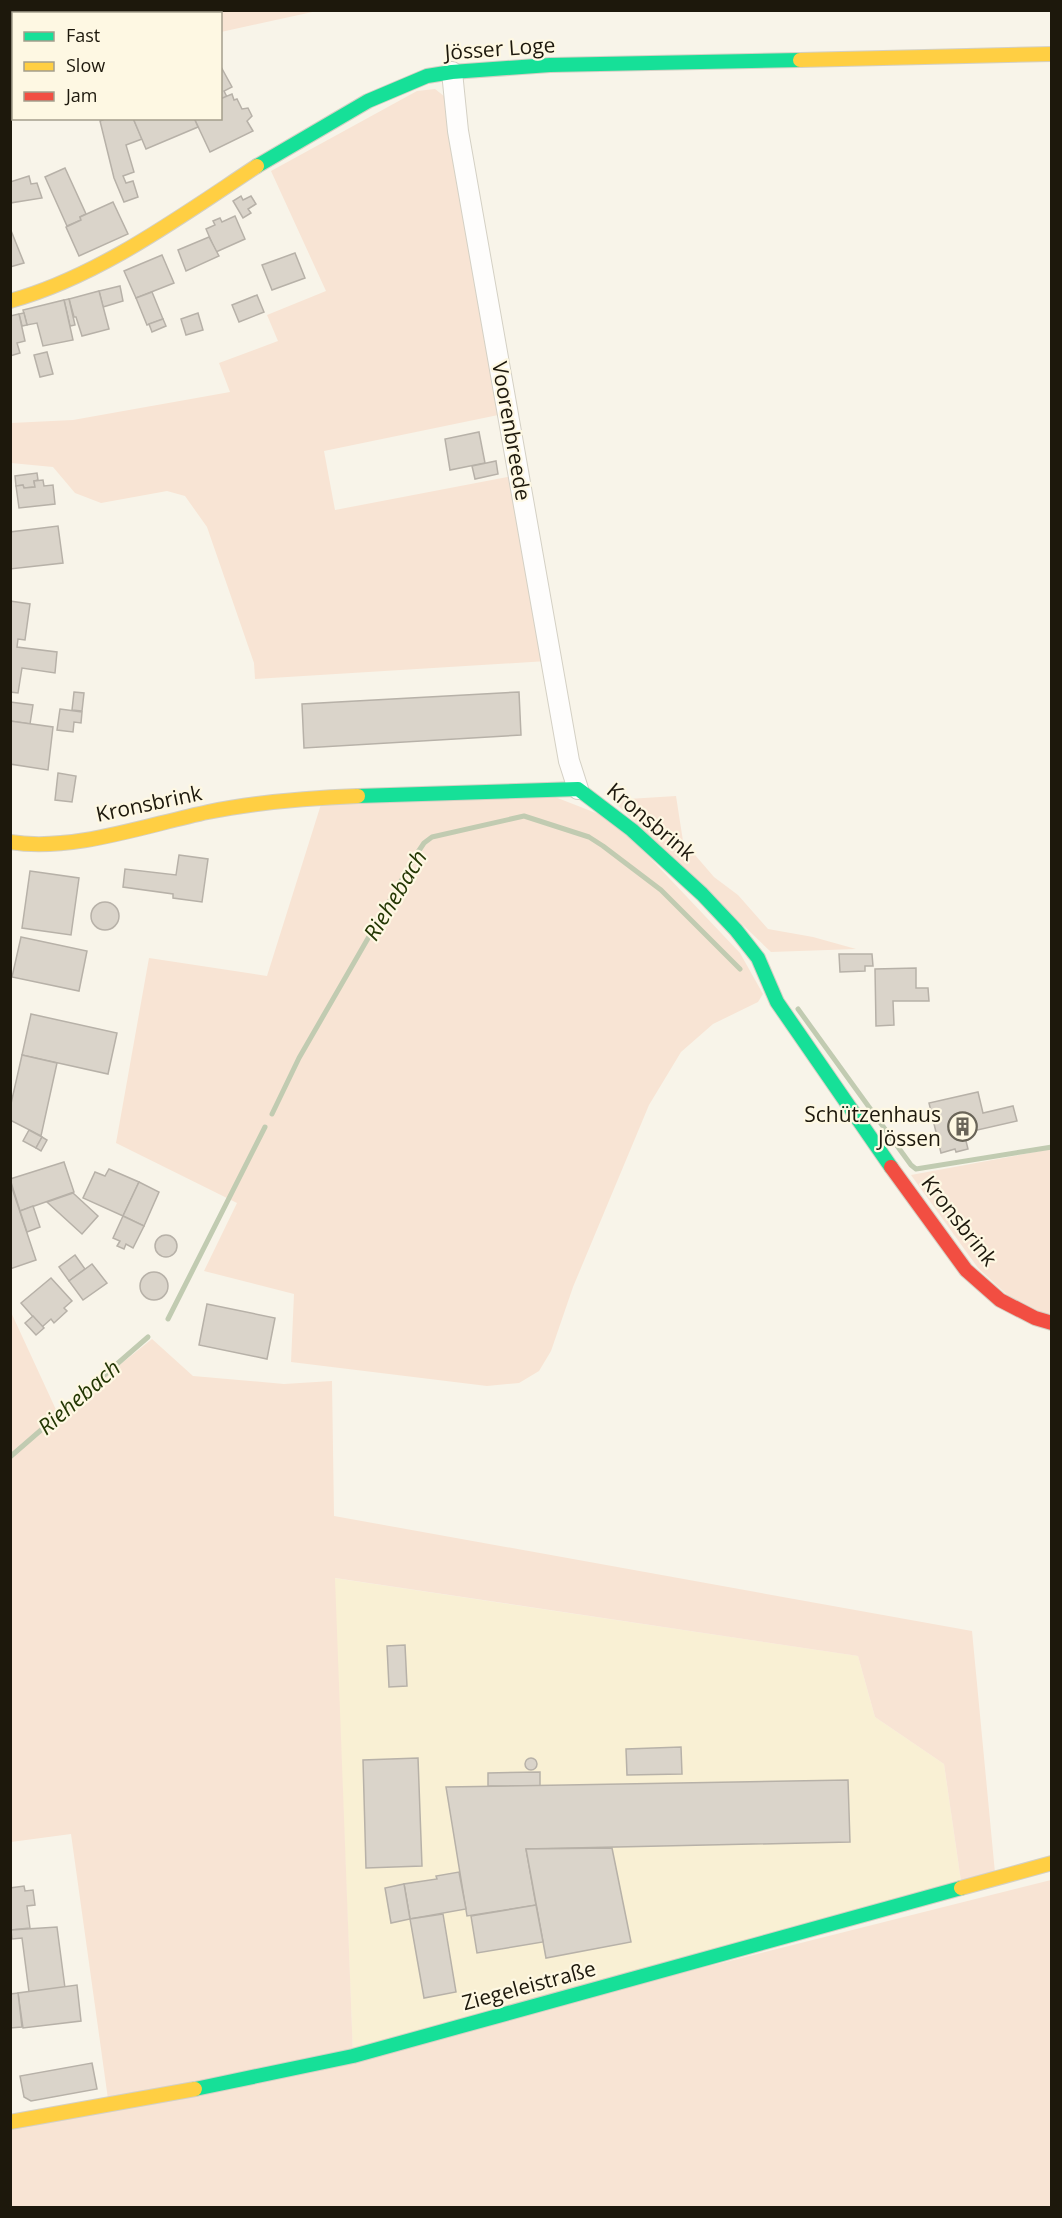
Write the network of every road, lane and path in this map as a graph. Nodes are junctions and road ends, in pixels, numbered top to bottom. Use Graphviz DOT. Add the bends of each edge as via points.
graph roads {
  1 [pos="1052,54"];
  2 [pos="452,72"];
  3 [pos="10,302"];
  4 [pos="578,789"];
  5 [pos="10,842"];
  6 [pos="1052,1323"];
  7 [pos="1052,1863"];
  8 [pos="10,2122"];
  1 -- 2 [label="street, Jösser Loge" via="550,65"];
  2 -- 3 [label="street, Jösser Loge" via="427,76 368,101 138,244"];
  2 -- 4 [label="street, Voorenbreede" via="460,143 569,761"];
  4 -- 5 [label="street, Kronsbrink" via="302,798 209,812 87,840"];
  4 -- 6 [label="street, Kronsbrink" via="632,830 736,930 758,958 777,1002 966,1270 1000,1300"];
  7 -- 8 [label="street, Ziegeleistraße" via="353,2056 230,2083"];
}
